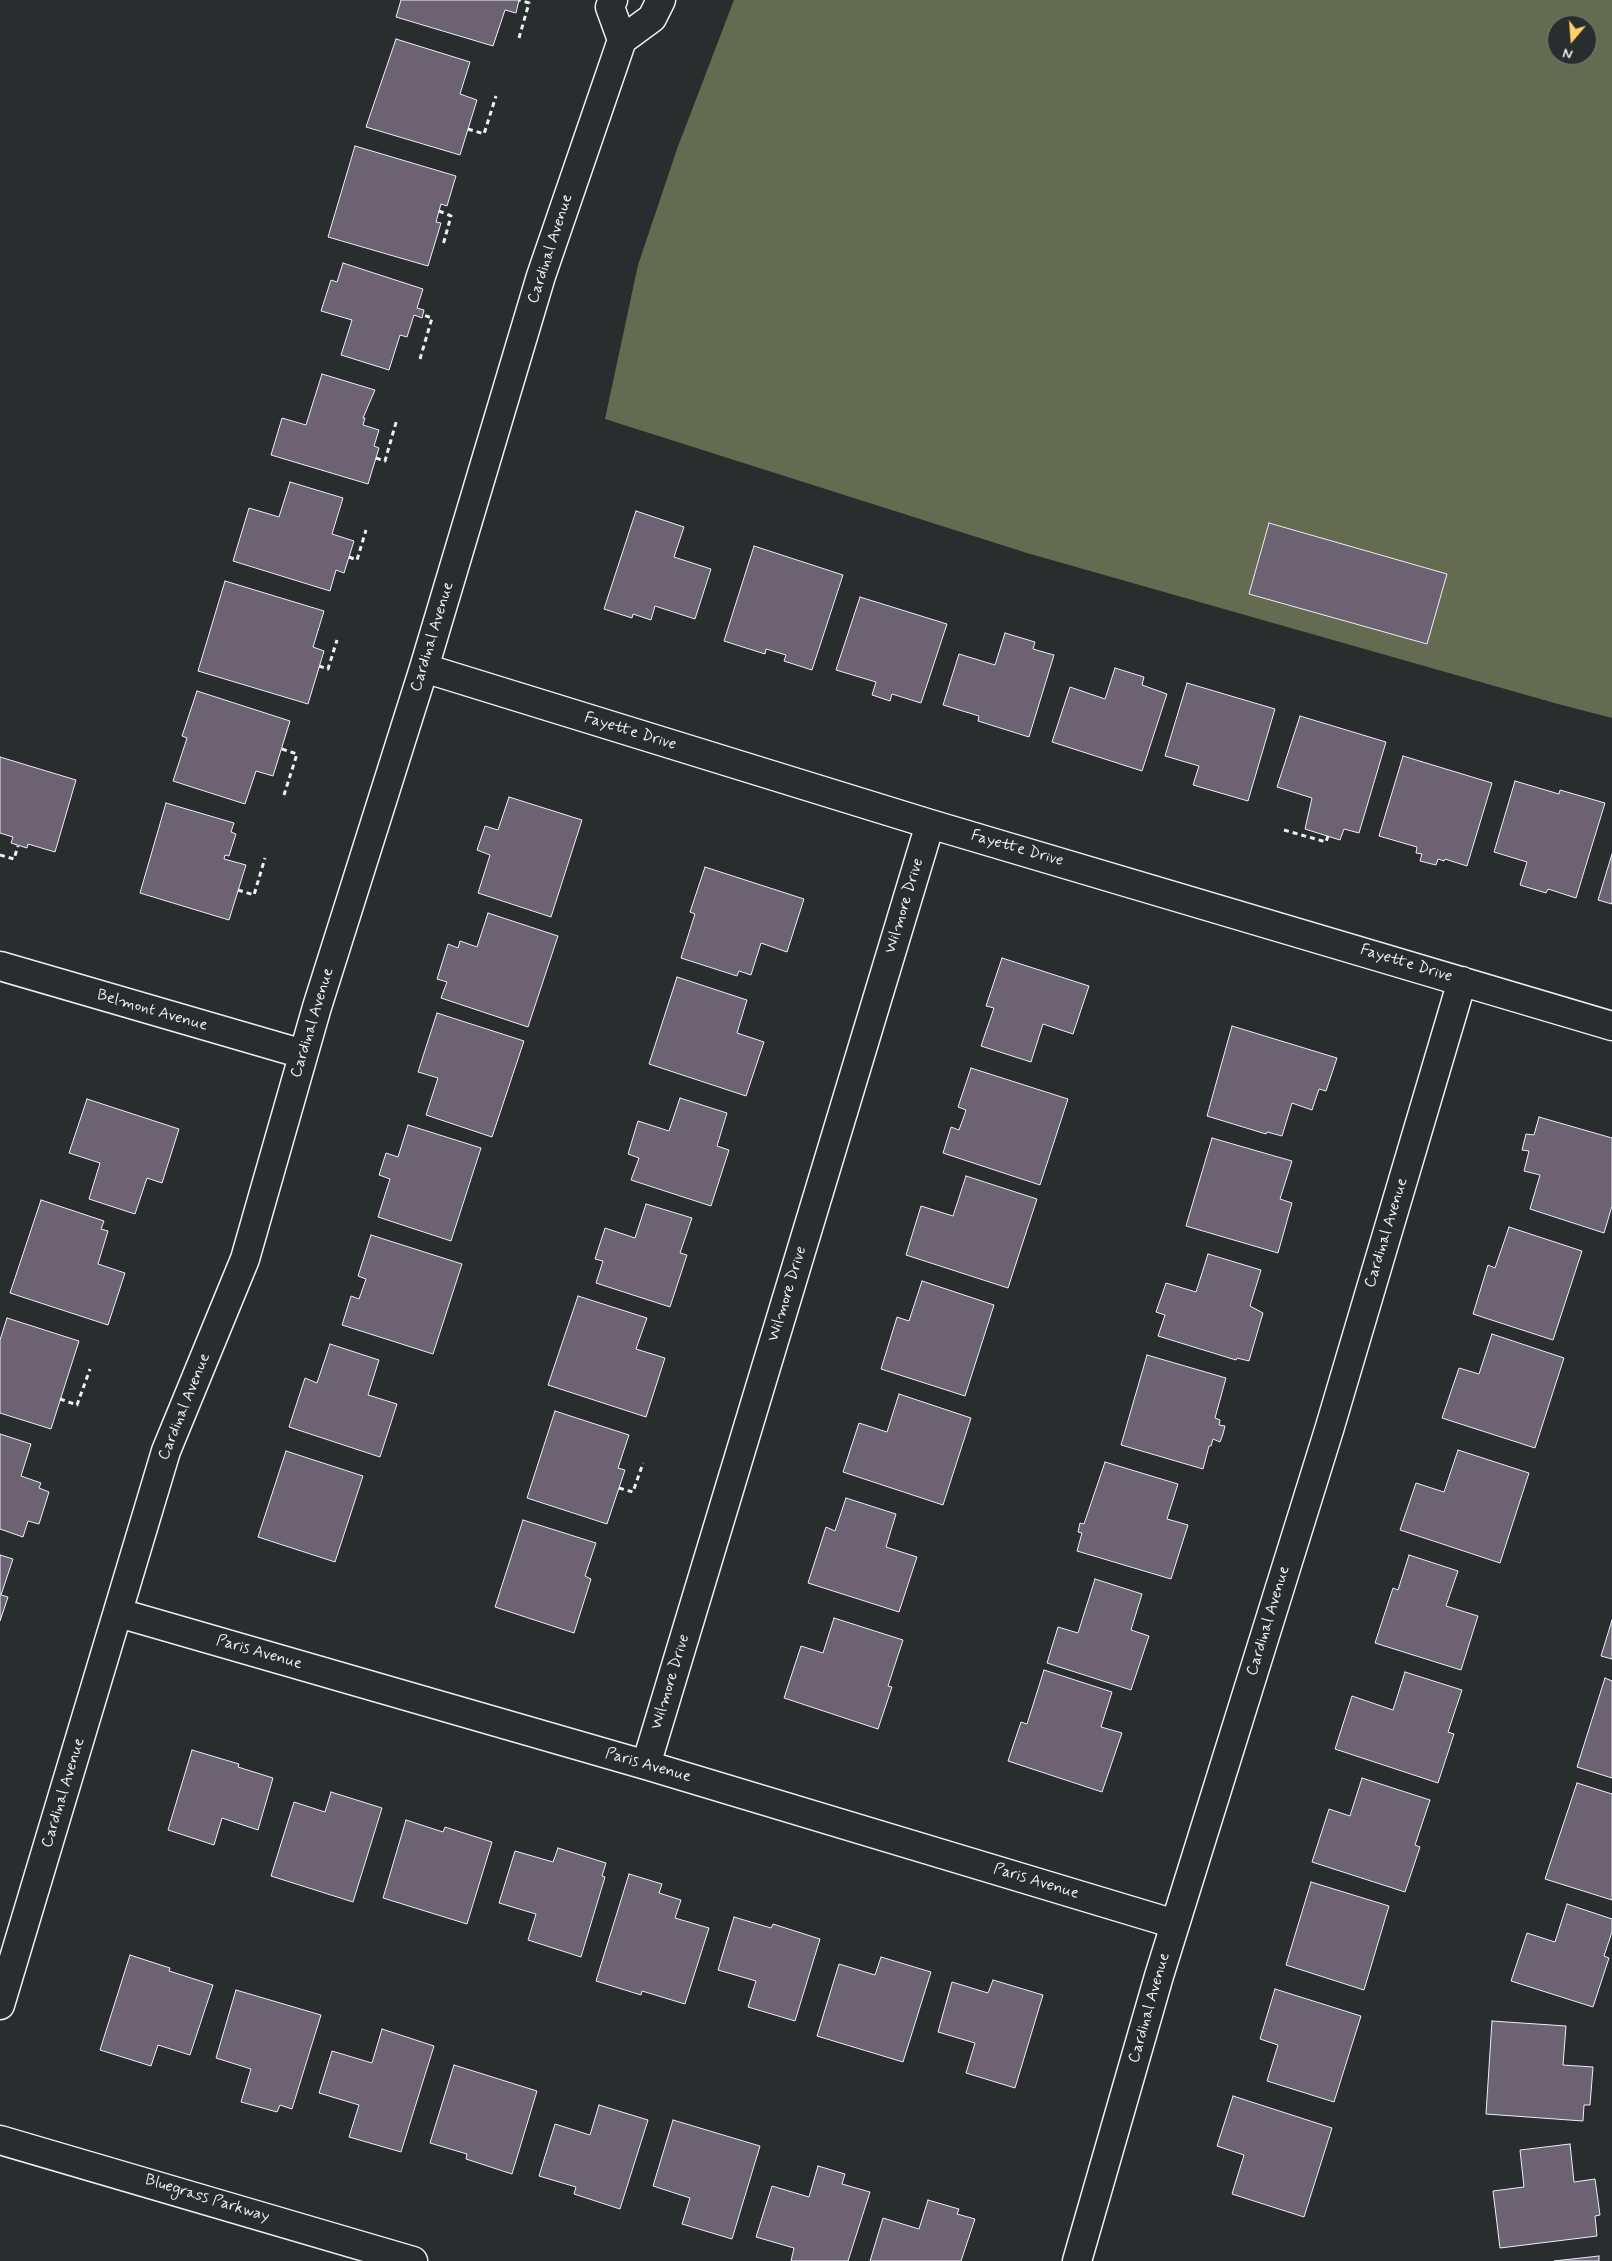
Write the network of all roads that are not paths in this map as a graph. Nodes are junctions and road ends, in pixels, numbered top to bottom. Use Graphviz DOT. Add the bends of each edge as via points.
graph roads {
  1 [pos="613,0"];
  2 [pos="661,0"];
  3 [pos="622,40"];
  4 [pos="424,668"];
  5 [pos="930,824"];
  6 [pos="0,966"];
  7 [pos="1462,981"];
  8 [pos="1612,1026"];
  9 [pos="303,1054"];
  10 [pos="119,1613"];
  11 [pos="646,1765"];
  12 [pos="1175,1924"];
  13 [pos="0,2005"];
  14 [pos="0,2140"];
  15 [pos="413,2261"];
  16 [pos="1077,2261"];
  1 -- 3 [label="street" via="610,7"];
  2 -- 3 [label="street" via="652,18"];
  3 -- 4 [label="street, Cardinal Avenue" via="541,276"];
  4 -- 5 [label="street, Fayette Drive"];
  4 -- 9 [label="street, Cardinal Avenue"];
  5 -- 7 [label="street, Fayette Drive"];
  5 -- 11 [label="street, Wilmore Drive"];
  6 -- 9 [label="street, Belmont Avenue"];
  7 -- 8 [label="street, Fayette Drive"];
  7 -- 12 [label="street, Cardinal Avenue" via="1329,1430"];
  9 -- 10 [label="street, Cardinal Avenue" via="245,1259 166,1451"];
  10 -- 11 [label="street, Paris Avenue"];
  10 -- 13 [label="street, Cardinal Avenue"];
  11 -- 12 [label="street, Paris Avenue"];
  12 -- 16 [label="street, Cardinal Avenue"];
  14 -- 15 [label="street, Bluegrass Parkway"];
}
